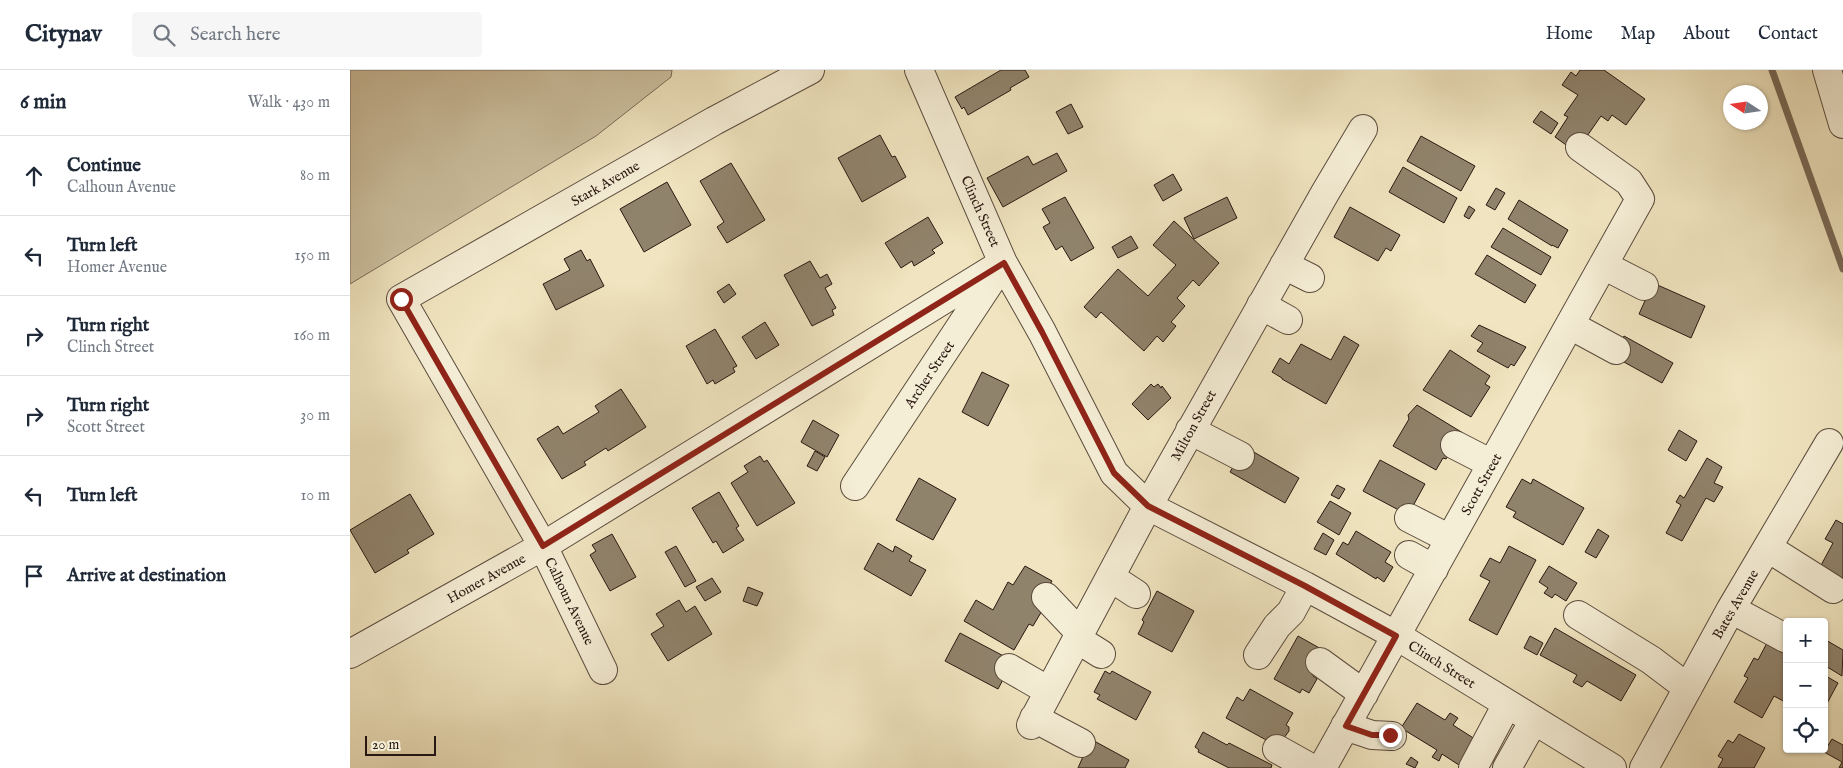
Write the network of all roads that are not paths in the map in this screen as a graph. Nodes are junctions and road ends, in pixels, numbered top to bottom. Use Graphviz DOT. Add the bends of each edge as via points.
graph roads {
  1 [pos="810,70"];
  2 [pos="919,70"];
  3 [pos="1827,70"];
  4 [pos="1843,124"];
  5 [pos="1363,129"];
  6 [pos="1580,147"];
  7 [pos="1004,263"];
  8 [pos="1284,265"];
  9 [pos="1603,265"];
  10 [pos="1310,278"];
  11 [pos="1644,286"];
  12 [pos="401,299"];
  13 [pos="1261,305"];
  14 [pos="1288,320"];
  15 [pos="1570,325"];
  16 [pos="1616,350"];
  17 [pos="1190,430"];
  18 [pos="1829,443"];
  19 [pos="1456,445"];
  20 [pos="1240,456"];
  21 [pos="1492,464"];
  22 [pos="855,486"];
  23 [pos="1148,506"];
  24 [pos="1409,518"];
  25 [pos="1450,539"];
  26 [pos="543,546"];
  27 [pos="1408,555"];
  28 [pos="1752,560"];
  29 [pos="1434,569"];
  30 [pos="1110,577"];
  31 [pos="1305,586"];
  32 [pos="1833,589"];
  33 [pos="1136,594"];
  34 [pos="1046,597"];
  35 [pos="1731,609"];
  36 [pos="1578,615"];
  37 [pos="1078,636"];
  38 [pos="1396,636"];
  39 [pos="1783,638"];
  40 [pos="350,654"];
  41 [pos="1101,654"];
  42 [pos="1258,656"];
  43 [pos="1320,662"];
  44 [pos="1009,668"];
  45 [pos="604,670"];
  46 [pos="1688,688"];
  47 [pos="1049,691"];
  48 [pos="1364,694"];
  49 [pos="1507,704"];
  50 [pos="1534,720"];
  51 [pos="1346,726"];
  52 [pos="1392,736"];
  53 [pos="1081,743"];
  54 [pos="1277,749"];
  55 [pos="1310,768"];
  56 [pos="1322,768"];
  57 [pos="1473,768"];
  58 [pos="1507,768"];
  59 [pos="1612,768"];
  60 [pos="1644,768"];
  1 -- 12 [label="street, Stark Avenue"];
  2 -- 7 [label="street, Clinch Street"];
  3 -- 4 [label="street"];
  5 -- 8 [label="street, Milton Street"];
  6 -- 9 [label="street, Scott Street" via="1629,182 1640,199"];
  7 -- 22 [label="street, Archer Street"];
  7 -- 23 [label="street, Clinch Street" via="1114,473"];
  7 -- 26 [label="street, Homer Avenue"];
  8 -- 10 [label="street"];
  8 -- 13 [label="street, Milton Street"];
  9 -- 11 [label="street"];
  9 -- 15 [label="street, Scott Street"];
  12 -- 26 [label="street, Calhoun Avenue"];
  13 -- 14 [label="street"];
  13 -- 17 [label="street, Milton Street"];
  15 -- 16 [label="street"];
  15 -- 21 [label="street, Scott Street"];
  17 -- 20 [label="street"];
  17 -- 23 [label="street, Milton Street"];
  18 -- 28 [label="street, Bates Avenue"];
  19 -- 21 [label="street"];
  21 -- 25 [label="street, Scott Street"];
  23 -- 30 [label="street, Milton Street"];
  23 -- 31 [label="street, Clinch Street"];
  24 -- 25 [label="street"];
  25 -- 29 [label="street, Scott Street"];
  26 -- 40 [label="street, Homer Avenue"];
  26 -- 45 [label="street, Calhoun Avenue"];
  27 -- 29 [label="street"];
  28 -- 32 [label="street"];
  28 -- 35 [label="street, Bates Avenue"];
  29 -- 38 [label="street, Scott Street"];
  30 -- 33 [label="street"];
  30 -- 37 [label="street, Milton Street"];
  31 -- 38 [label="street, Clinch Street"];
  31 -- 42 [label="street" via="1291,612 1277,626"];
  34 -- 37 [label="street"];
  35 -- 39 [label="street"];
  35 -- 46 [label="street, Bates Avenue"];
  36 -- 46 [label="street" via="1651,660"];
  37 -- 41 [label="street"];
  37 -- 47 [label="street, Milton Street"];
  38 -- 48 [label="street, Scott Street"];
  38 -- 49 [label="street, Clinch Street"];
  43 -- 48 [label="street"];
  44 -- 47 [label="street"];
  46 -- 60 [label="street, Bates Avenue"];
  47 -- 53 [label="street, Milton Street" via="1033,721"];
  48 -- 51 [label="street, Scott Street"];
  49 -- 50 [label="street, Clinch Street"];
  49 -- 57 [label="street"];
  50 -- 58 [label="street"];
  50 -- 59 [label="street, Clinch Street"];
  51 -- 52 [label="street" via="1372,735"];
  51 -- 56 [label="street, Scott Street"];
  54 -- 55 [label="street"];
}
